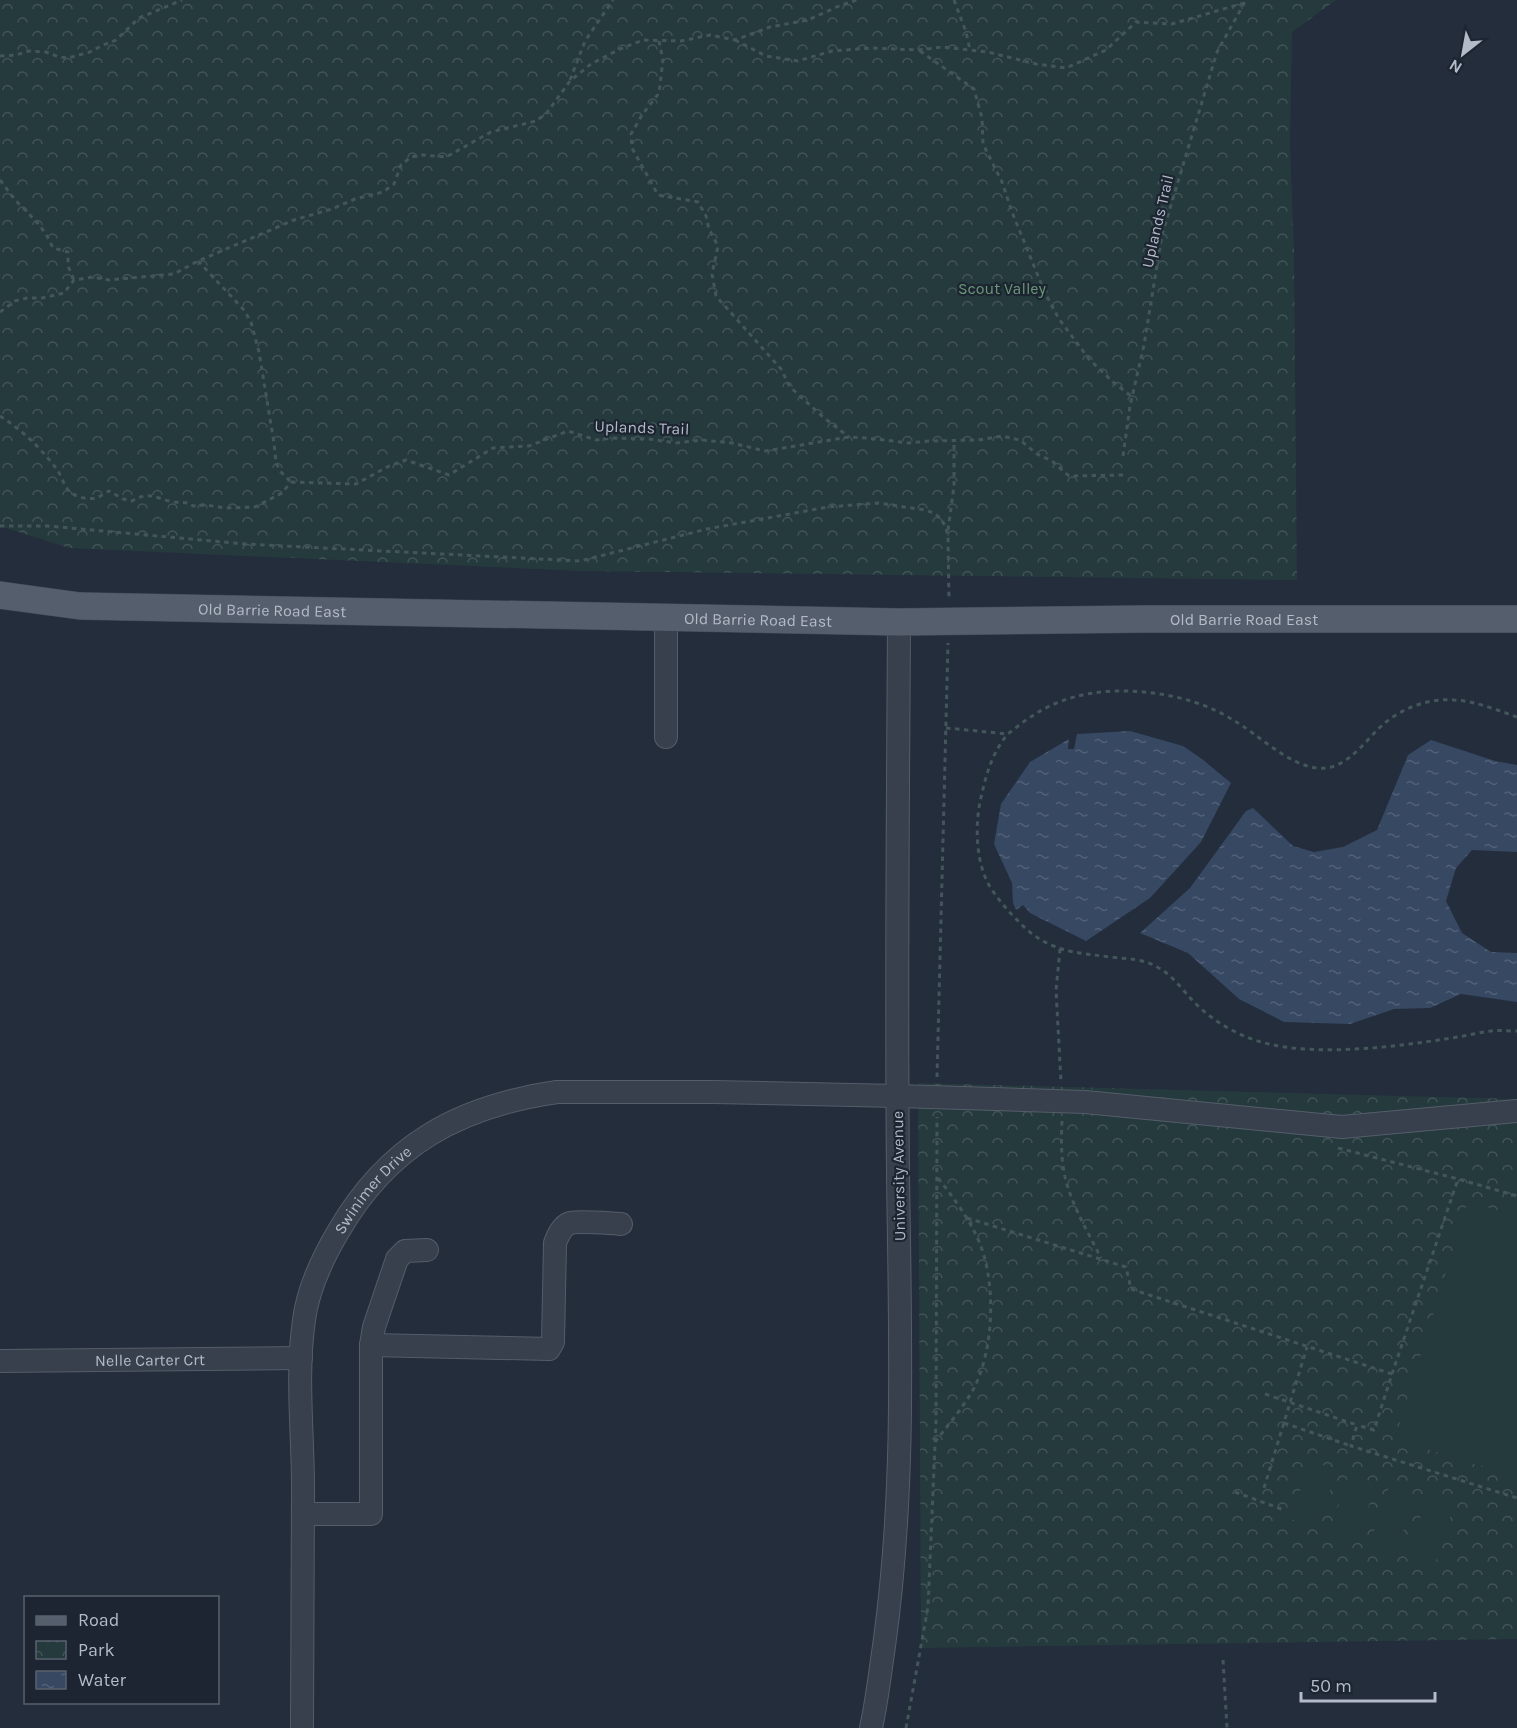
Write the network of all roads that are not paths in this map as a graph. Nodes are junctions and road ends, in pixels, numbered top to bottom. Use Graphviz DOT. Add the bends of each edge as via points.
graph roads {
  1 [pos="0,596"];
  2 [pos="666,617"];
  3 [pos="1517,620"];
  4 [pos="899,622"];
  5 [pos="666,737"];
  6 [pos="897,1096"];
  7 [pos="1517,1111"];
  8 [pos="621,1224"];
  9 [pos="427,1250"];
  10 [pos="370,1345"];
  11 [pos="301,1358"];
  12 [pos="0,1361"];
  13 [pos="303,1514"];
  14 [pos="302,1728"];
  15 [pos="871,1728"];
  1 -- 2 [label="main road, Old Barrie Road East" via="80,606"];
  2 -- 4 [label="main road, Old Barrie Road East"];
  2 -- 5 [label="street"];
  3 -- 4 [label="main road, Old Barrie Road East"];
  4 -- 6 [label="street, University Avenue"];
  6 -- 7 [label="street, Swinimer Drive" via="1085,1102 1342,1127"];
  6 -- 11 [label="street, Swinimer Drive" via="557,1092 494,1104 452,1121 398,1156 349,1213 314,1281 304,1319"];
  6 -- 15 [label="street, University Avenue" via="901,1408 896,1533 891,1600"];
  8 -- 10 [label="street" via="571,1223 558,1236 553,1342 549,1349"];
  9 -- 10 [label="street" via="405,1251 397,1259"];
  10 -- 13 [label="street" via="372,1514"];
  11 -- 12 [label="street, Nelle Carter Crt"];
  11 -- 13 [label="street, Swinimer Drive"];
  13 -- 14 [label="street, Swinimer Drive"];
}
